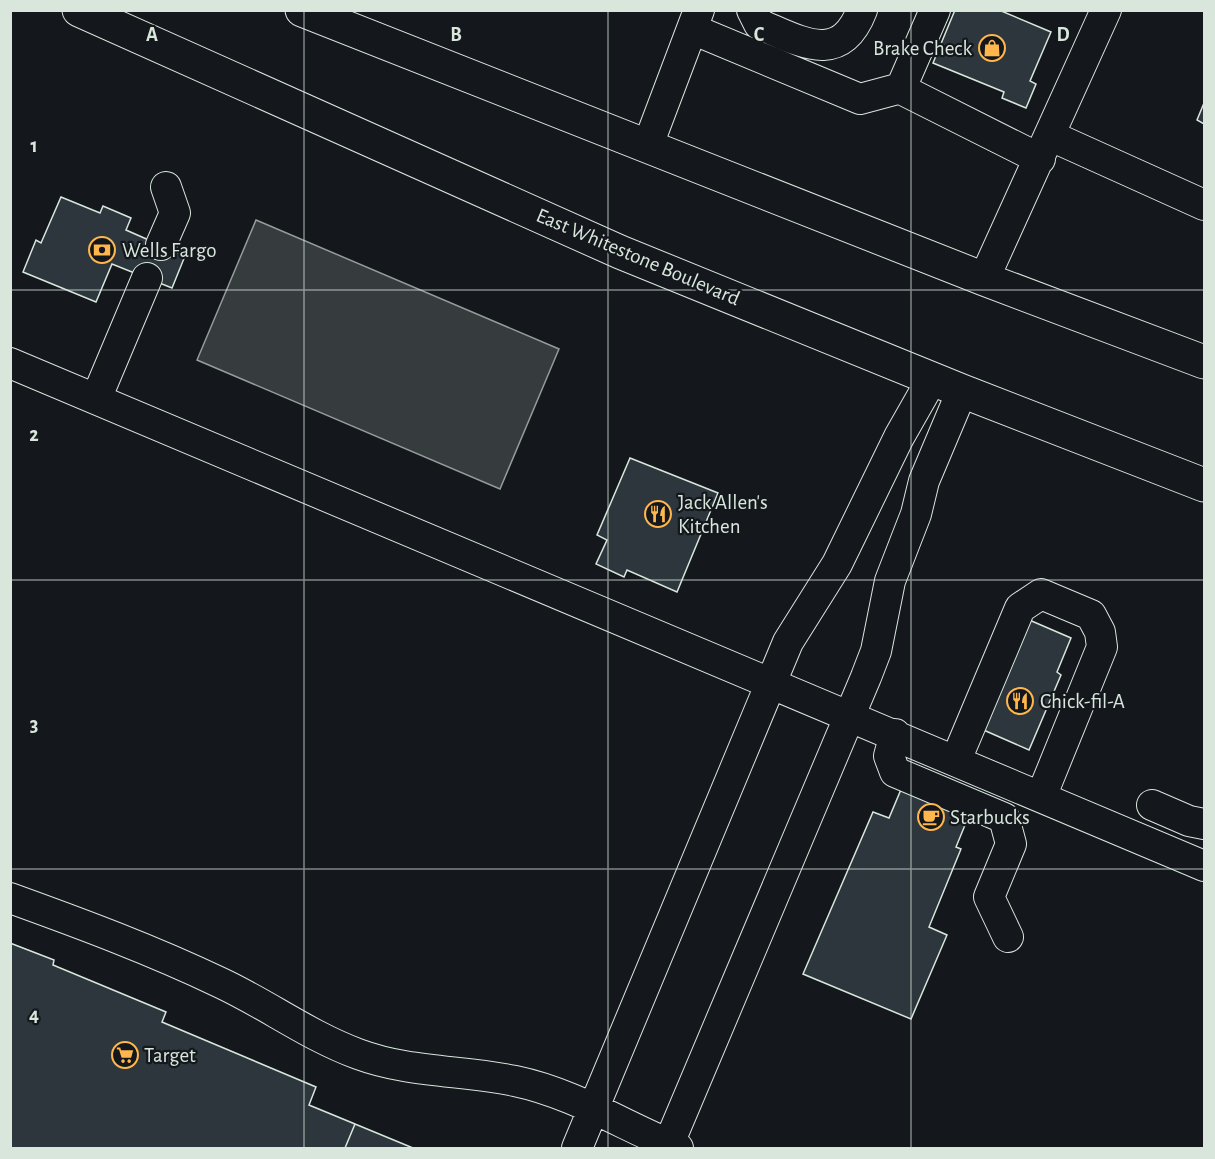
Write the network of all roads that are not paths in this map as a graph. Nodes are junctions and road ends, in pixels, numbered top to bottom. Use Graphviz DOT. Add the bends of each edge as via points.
graph roads {
  1 [pos="79,10"];
  2 [pos="302,10"];
  3 [pos="793,10"];
  4 [pos="862,10"];
  5 [pos="935,10"];
  6 [pos="1106,10"];
  7 [pos="697,15"];
  8 [pos="755,17"];
  9 [pos="899,88"];
  10 [pos="648,145"];
  11 [pos="1046,147"];
  12 [pos="166,187"];
  13 [pos="1204,205"];
  14 [pos="161,245"];
  15 [pos="147,278"];
  16 [pos="984,279"];
  17 [pos="1204,362"];
  18 [pos="10,363"];
  19 [pos="932,379"];
  20 [pos="962,391"];
  21 [pos="96,399"];
  22 [pos="1204,485"];
  23 [pos="772,682"];
  24 [pos="850,715"];
  25 [pos="895,734"];
  26 [pos="956,760"];
  27 [pos="1041,797"];
  28 [pos="1152,805"];
  29 [pos="1204,824"];
  30 [pos="1204,866"];
  31 [pos="10,898"];
  32 [pos="1008,937"];
  33 [pos="593,1109"];
  34 [pos="671,1147"];
  35 [pos="577,1149"];
  1 -- 19 [label="main road, East Whitestone Boulevard" via="620,252"];
  2 -- 10 [label="main road"];
  3 -- 8 [label="street" via="783,24"];
  4 -- 8 [label="street" via="854,30 834,45 808,45"];
  5 -- 9 [label="street"];
  6 -- 11 [label="street"];
  7 -- 9 [label="street" via="860,99"];
  7 -- 10 [label="street"];
  9 -- 11 [label="street"];
  10 -- 16 [label="main road"];
  11 -- 13 [label="street"];
  11 -- 16 [label="street"];
  12 -- 14 [label="street" via="175,213"];
  15 -- 21 [label="street"];
  16 -- 17 [label="main road"];
  18 -- 21 [label="street"];
  19 -- 20 [label="main road, East Whitestone Boulevard"];
  19 -- 23 [label="street" via="899,436 837,564 797,624"];
  20 -- 22 [label="main road, East Whitestone Boulevard"];
  20 -- 24 [label="street" via="924,481 916,514 890,581 876,651"];
  21 -- 23 [label="street"];
  23 -- 24 [label="street"];
  23 -- 33 [label="street"];
  24 -- 25 [label="street"];
  24 -- 34 [label="street"];
  25 -- 26 [label="street"];
  25 -- 32 [label="street" via="889,756 895,772 1004,818 1011,844 989,897"];
  26 -- 27 [label="street"];
  26 -- 27 [label="street" via="1020,608 1041,594 1091,615 1102,646"];
  27 -- 30 [label="street"];
  28 -- 29 [label="street"];
  31 -- 33 [label="street" via="149,950 360,1055 400,1067 514,1081 560,1094"];
  33 -- 34 [label="street"];
  33 -- 35 [label="street"];
}
